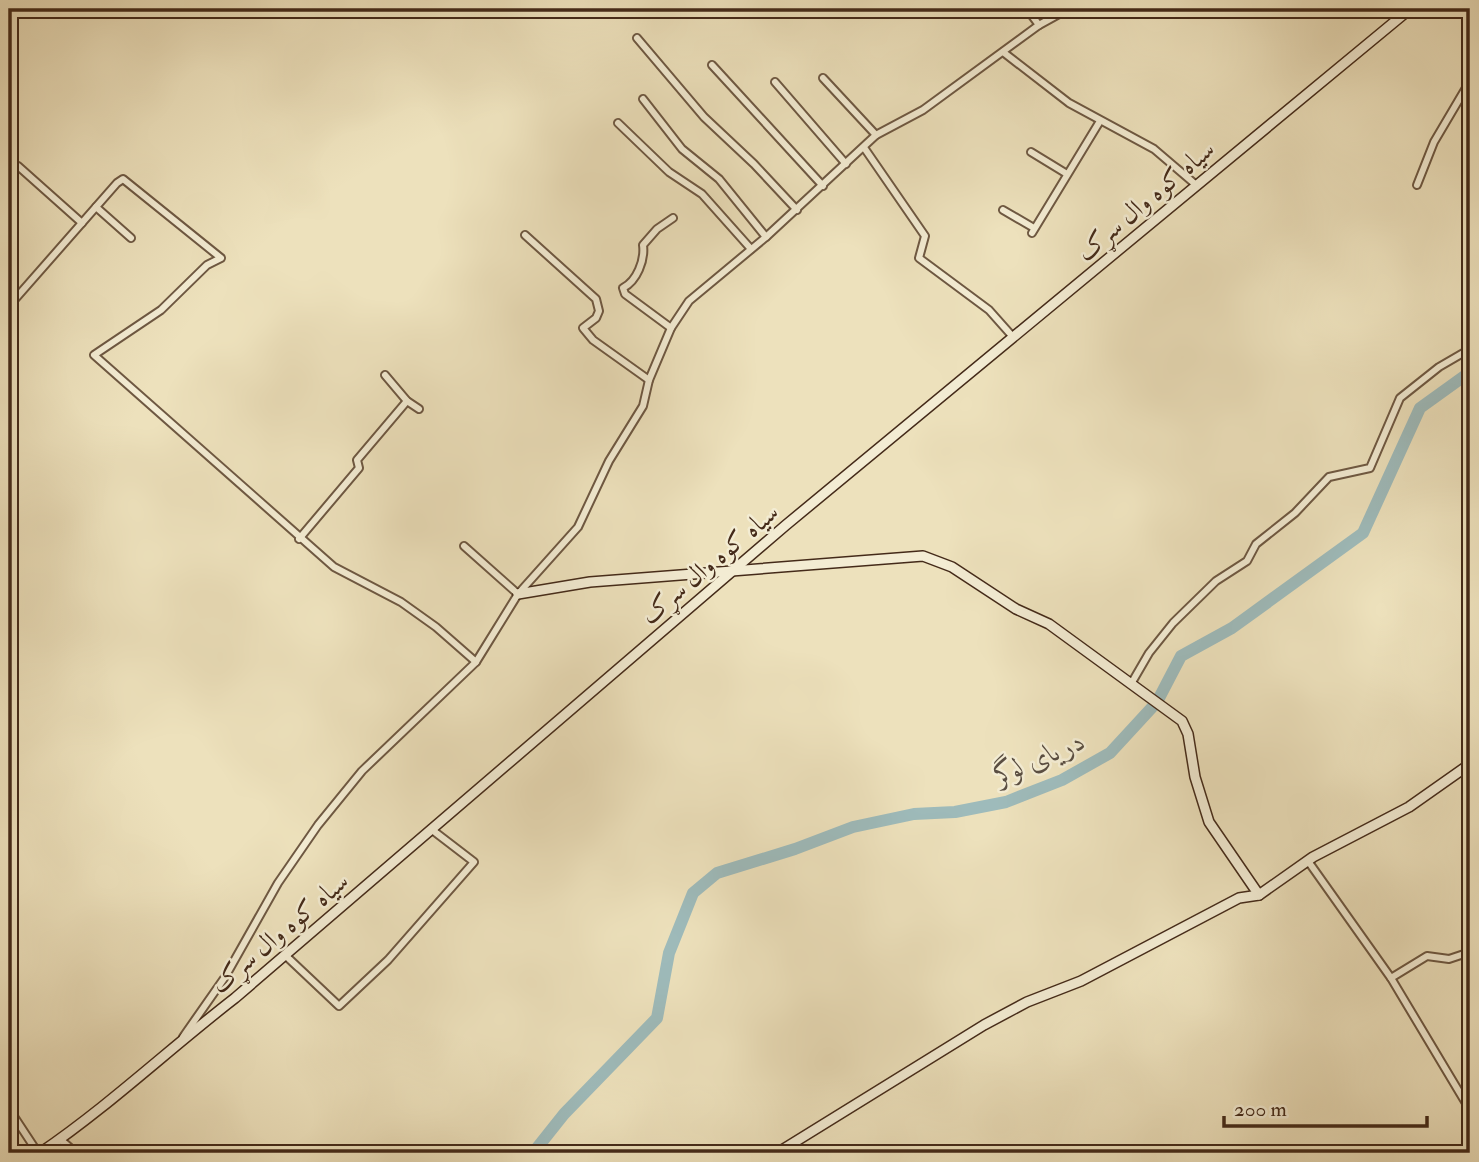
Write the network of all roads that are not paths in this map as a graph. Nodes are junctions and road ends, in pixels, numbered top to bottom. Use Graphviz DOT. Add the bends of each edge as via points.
graph roads {
  1 [pos="1027,9"];
  2 [pos="1068,9"];
  3 [pos="1410,9"];
  4 [pos="1039,25"];
  5 [pos="637,38"];
  6 [pos="1003,52"];
  7 [pos="712,65"];
  8 [pos="823,78"];
  9 [pos="1470,81"];
  10 [pos="775,82"];
  11 [pos="643,99"];
  12 [pos="1100,121"];
  13 [pos="618,123"];
  14 [pos="876,135"];
  15 [pos="865,149"];
  16 [pos="1031,152"];
  17 [pos="846,164"];
  18 [pos="18,166"];
  19 [pos="1067,174"];
  20 [pos="1195,184"];
  21 [pos="1417,185"];
  22 [pos="823,186"];
  23 [pos="96,207"];
  24 [pos="797,210"];
  25 [pos="1003,210"];
  26 [pos="673,218"];
  27 [pos="82,223"];
  28 [pos="525,234"];
  29 [pos="766,237"];
  30 [pos="131,238"];
  31 [pos="751,249"];
  32 [pos="9,306"];
  33 [pos="670,328"];
  34 [pos="1013,337"];
  35 [pos="1470,349"];
  36 [pos="384,376"];
  37 [pos="649,380"];
  38 [pos="407,401"];
  39 [pos="419,409"];
  40 [pos="299,539"];
  41 [pos="464,545"];
  42 [pos="733,570"];
  43 [pos="518,594"];
  44 [pos="476,662"];
  45 [pos="1131,684"];
  46 [pos="1470,764"];
  47 [pos="432,829"];
  48 [pos="1308,861"];
  49 [pos="1259,895"];
  50 [pos="1470,952"];
  51 [pos="285,955"];
  52 [pos="1391,978"];
  53 [pos="182,1039"];
  54 [pos="1470,1110"];
  55 [pos="13,1115"];
  56 [pos="60,1139"];
  57 [pos="39,1153"];
  58 [pos="76,1153"];
  59 [pos="777,1153"];
  1 -- 4 [label="street"];
  2 -- 4 [label="street"];
  3 -- 20 [label="street, سیاه کوه وال سړک"];
  4 -- 6 [label="street"];
  5 -- 24 [label="street" via="704,117"];
  6 -- 12 [label="street"];
  6 -- 14 [label="street" via="923,110"];
  7 -- 22 [label="street"];
  8 -- 14 [label="street"];
  9 -- 21 [label="street" via="1433,142"];
  10 -- 17 [label="street"];
  11 -- 29 [label="street" via="682,149 719,179"];
  12 -- 19 [label="street"];
  12 -- 20 [label="street" via="1154,149"];
  13 -- 31 [label="street" via="669,172 702,194"];
  14 -- 15 [label="street"];
  15 -- 17 [label="street"];
  15 -- 34 [label="street" via="925,236 919,257 989,310"];
  16 -- 19 [label="street"];
  17 -- 22 [label="street"];
  18 -- 27 [label="street"];
  19 -- 25 [label="street" via="1033,231"];
  20 -- 34 [label="street, سیاه کوه وال سړک"];
  22 -- 24 [label="street"];
  23 -- 27 [label="street"];
  23 -- 30 [label="street"];
  23 -- 40 [label="street" via="123,179 221,258 207,265 161,310 94,355"];
  24 -- 29 [label="street"];
  26 -- 33 [label="street" via="643,245 644,256 631,284 623,289"];
  27 -- 32 [label="street"];
  28 -- 37 [label="street" via="596,299 596,318 583,328 593,340"];
  29 -- 31 [label="street"];
  31 -- 33 [label="street" via="690,301"];
  33 -- 37 [label="street"];
  34 -- 42 [label="street, سیاه کوه وال سړک"];
  35 -- 45 [label="street" via="1400,398 1370,468 1329,477 1295,513 1256,544 1247,561 1216,581 1182,614 1149,653"];
  36 -- 38 [label="street"];
  37 -- 43 [label="street" via="643,406 609,461 578,527"];
  38 -- 39 [label="street"];
  38 -- 40 [label="street"];
  40 -- 44 [label="street" via="334,567 436,626"];
  41 -- 43 [label="street"];
  42 -- 43 [label="street" via="590,582"];
  42 -- 45 [label="street" via="923,556 952,567 1016,609 1049,624"];
  42 -- 47 [label="street, سیاه کوه وال سړک"];
  43 -- 44 [label="street"];
  44 -- 53 [label="street" via="362,771 318,825"];
  45 -- 49 [label="street" via="1174,714 1188,734 1209,822"];
  46 -- 48 [label="street" via="1409,807"];
  47 -- 51 [label="street, سیاه کوه وال سړک"];
  47 -- 51 [label="street" via="474,862 388,960 339,1006"];
  48 -- 49 [label="street"];
  48 -- 52 [label="street"];
  49 -- 59 [label="street" via="1239,898 1081,981 1001,1016"];
  50 -- 52 [label="street" via="1449,959 1427,956"];
  51 -- 53 [label="street, سیاه کوه وال سړک"];
  52 -- 54 [label="street"];
  53 -- 56 [label="street, سیاه کوه وال سړک" via="159,1063"];
  55 -- 57 [label="street"];
  56 -- 57 [label="street, سیاه کوه وال سړک"];
  56 -- 58 [label="street"];
}
